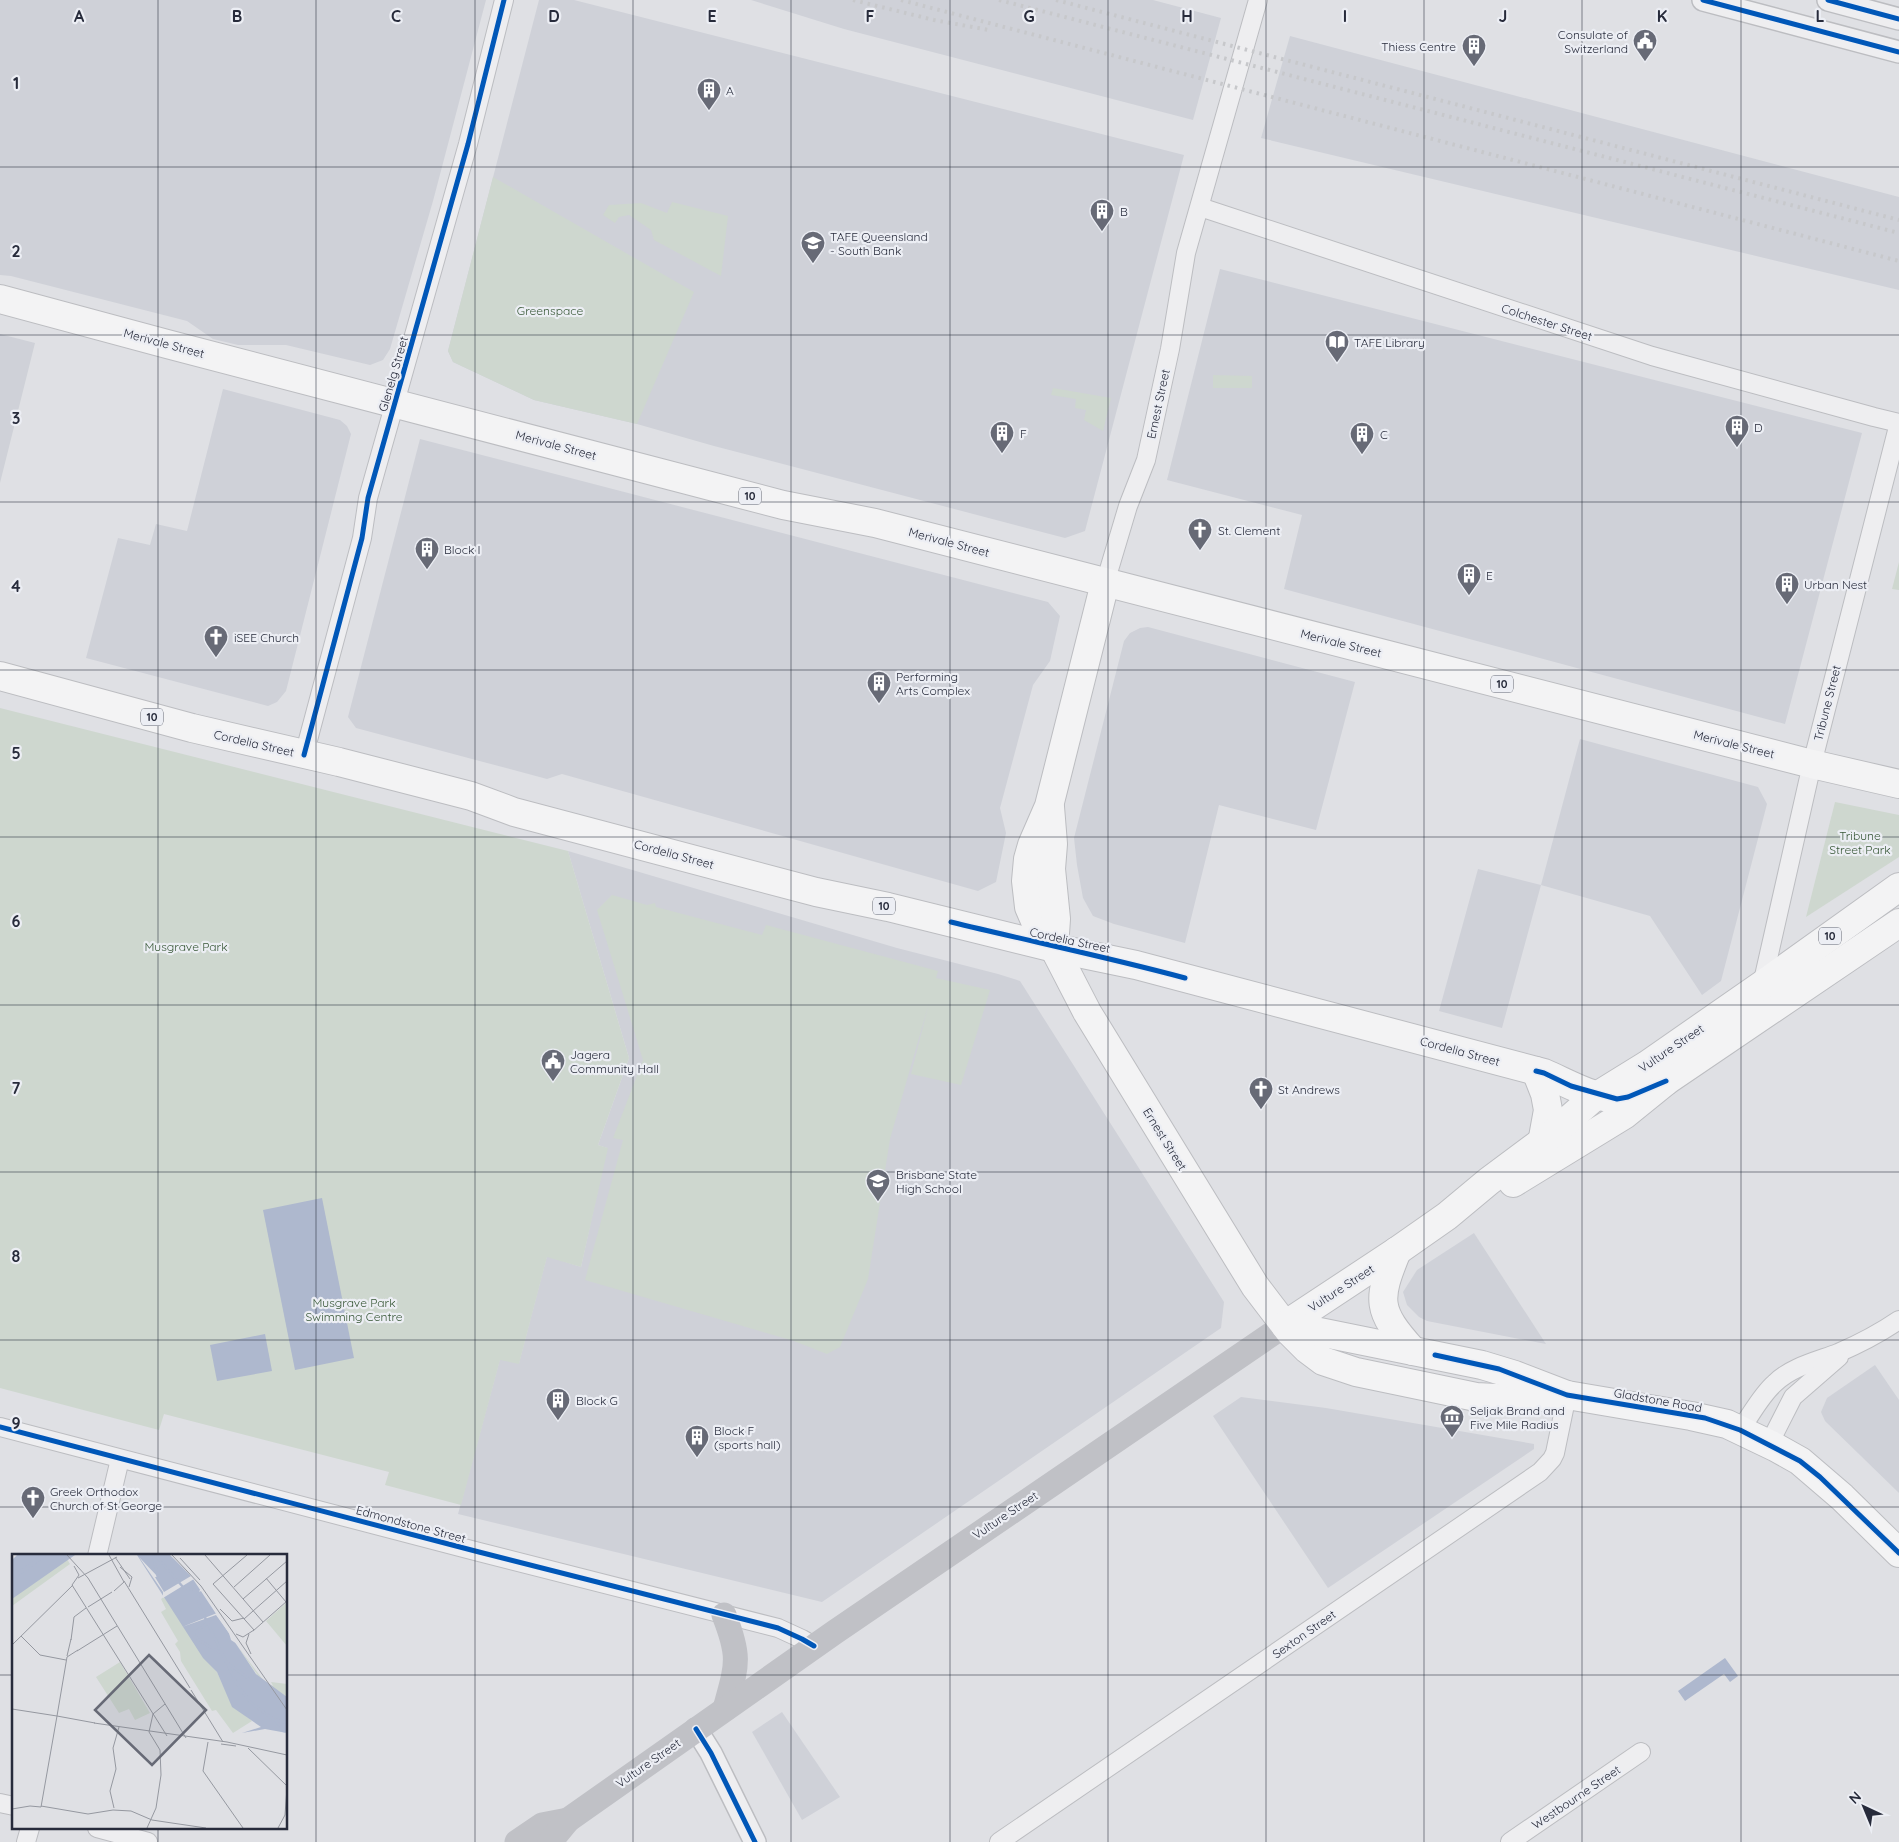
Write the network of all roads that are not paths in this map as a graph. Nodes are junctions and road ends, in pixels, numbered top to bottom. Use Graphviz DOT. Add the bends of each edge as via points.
graph roads {
  1 [pos="504,0"];
  2 [pos="1258,0"];
  3 [pos="1703,0"];
  4 [pos="1828,0"];
  5 [pos="1899,19"];
  6 [pos="1899,52"];
  7 [pos="1200,207"];
  8 [pos="0,299"];
  9 [pos="395,403"];
  10 [pos="1899,423"];
  11 [pos="1105,583"];
  12 [pos="0,676"];
  13 [pos="304,755"];
  14 [pos="1812,764"];
  15 [pos="1899,784"];
  16 [pos="1899,887"];
  17 [pos="1899,923"];
  18 [pos="1054,948"];
  19 [pos="1762,985"];
  20 [pos="1536,1071"];
  21 [pos="1666,1082"];
  22 [pos="1598,1095"];
  23 [pos="1542,1143"];
  24 [pos="1447,1216"];
  25 [pos="1397,1251"];
  26 [pos="1899,1320"];
  27 [pos="1285,1324"];
  28 [pos="1853,1346"];
  29 [pos="1413,1351"];
  30 [pos="1567,1395"];
  31 [pos="0,1427"];
  32 [pos="1740,1430"];
  33 [pos="1769,1444"];
  34 [pos="120,1459"];
  35 [pos="1899,1553"];
  36 [pos="97,1554"];
  37 [pos="724,1615"];
  38 [pos="814,1646"];
  39 [pos="725,1708"];
  40 [pos="696,1729"];
  41 [pos="1641,1752"];
  42 [pos="568,1820"];
  43 [pos="104,1830"];
  44 [pos="148,1842"];
  45 [pos="517,1842"];
  46 [pos="550,1842"];
  47 [pos="755,1842"];
  48 [pos="999,1842"];
  49 [pos="1510,1842"];
  1 -- 9 [label="street, Glenelg Street" via="468,144"];
  2 -- 7 [label="street, Ernest Street"];
  3 -- 6 [label="street"];
  4 -- 5 [label="street"];
  7 -- 10 [label="street, Colchester Street" via="1652,356"];
  7 -- 11 [label="street, Ernest Street" via="1186,253 1170,349 1146,460 1128,506"];
  8 -- 9 [label="main road, Merivale Street / 10"];
  9 -- 11 [label="main road, Merivale Street / 10" via="783,505 875,523"];
  9 -- 13 [label="street, Glenelg Street"];
  10 -- 14 [label="street, Tribune Street"];
  11 -- 14 [label="main road, Merivale Street / 10"];
  11 -- 18 [label="main road, Ernest Street" via="1049,806 1056,919"];
  12 -- 13 [label="main road, Cordelia Street / 10"];
  13 -- 18 [label="main road, Cordelia Street / 10" via="471,796 514,812 816,892"];
  14 -- 15 [label="main road, Merivale Street / 10"];
  14 -- 19 [label="street, Tribune Street"];
  16 -- 19 [label="main road, Vulture Street / 10"];
  17 -- 21 [label="main road, Vulture Street / 10"];
  18 -- 20 [label="main road, Cordelia Street / 10" via="1136,964"];
  18 -- 27 [label="main road, Ernest Street" via="1087,1012 1255,1286"];
  19 -- 22 [label="main road, Vulture Street / 10"];
  20 -- 22 [label="main road, Cordelia Street / 10"];
  20 -- 23 [label="main road" via="1548,1110"];
  21 -- 22 [label="main road, Cordelia Street / 10" via="1623,1098"];
  21 -- 24 [label="main road, Vulture Street" via="1631,1110 1518,1181"];
  22 -- 23 [label="main road, Vulture Street"];
  23 -- 24 [label="main road, Vulture Street"];
  24 -- 25 [label="main road, Vulture Street"];
  25 -- 27 [label="main road, Vulture Street"];
  25 -- 29 [label="main road" via="1384,1286 1383,1307 1392,1327"];
  26 -- 28 [label="street"];
  27 -- 29 [label="main road, Gladstone Road"];
  27 -- 30 [label="main road, Gladstone Road" via="1315,1356 1356,1372 1488,1398 1515,1400"];
  27 -- 38 [label="main road, Vulture Street"];
  28 -- 32 [label="street" via="1778,1380"];
  28 -- 33 [label="street" via="1793,1397"];
  29 -- 30 [label="main road, Gladstone Road" via="1499,1369"];
  30 -- 32 [label="main road, Gladstone Road" via="1706,1418"];
  30 -- 48 [label="street, Sexton Street" via="1555,1453 1540,1472"];
  31 -- 34 [label="street, Edmondstone Street"];
  32 -- 33 [label="main road, Gladstone Road"];
  33 -- 35 [label="main road, Gladstone Road" via="1800,1461 1820,1477"];
  34 -- 36 [label="street"];
  34 -- 37 [label="street, Edmondstone Street"];
  37 -- 38 [label="street, Edmondstone Street" via="778,1628"];
  37 -- 39 [label="main road" via="737,1661"];
  38 -- 39 [label="main road, Vulture Street"];
  39 -- 40 [label="main road, Vulture Street"];
  40 -- 42 [label="main road, Vulture Street"];
  40 -- 47 [label="street"];
  41 -- 49 [label="street, Westbourne Street"];
  42 -- 45 [label="main road, Vulture Street" via="542,1825"];
  42 -- 46 [label="main road, Vulture Street"];
  43 -- 44 [label="street"];
}
